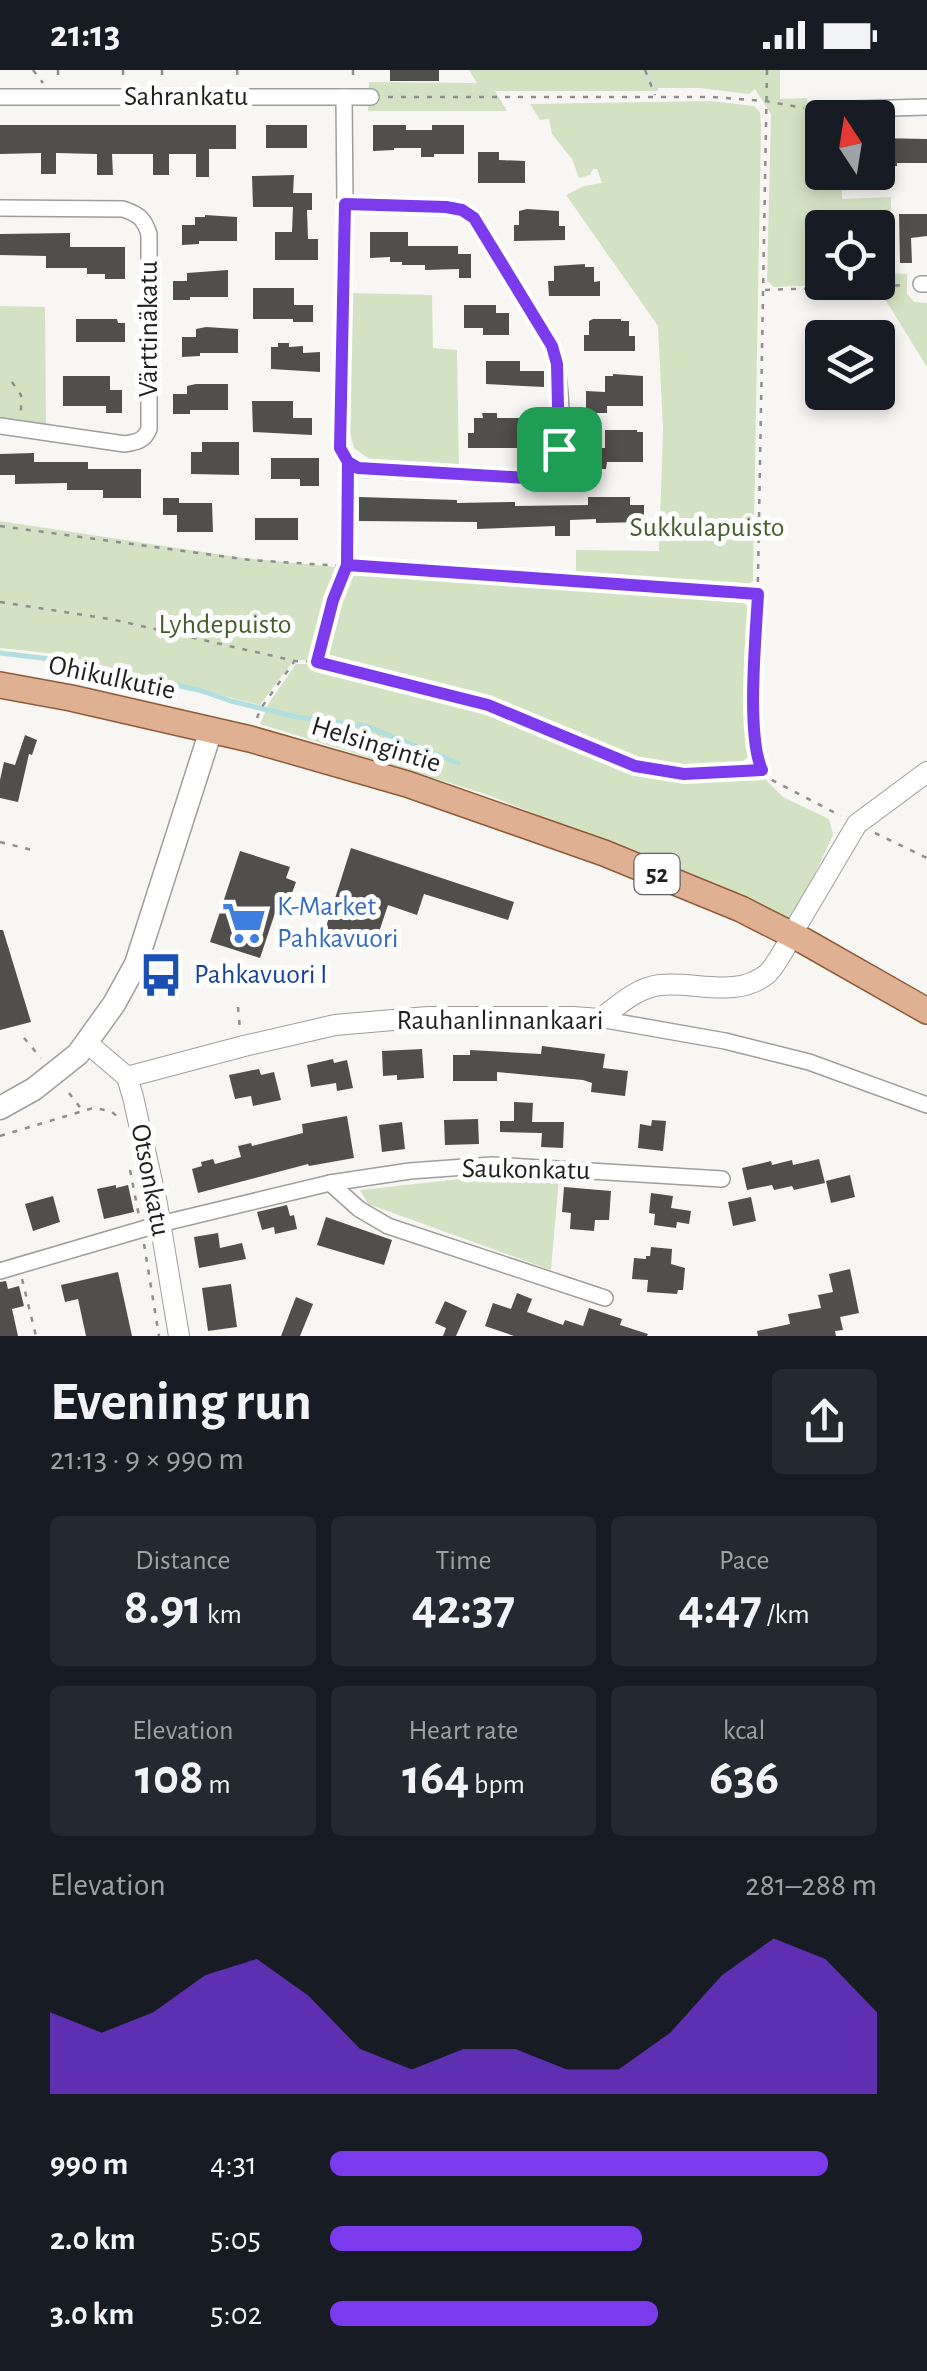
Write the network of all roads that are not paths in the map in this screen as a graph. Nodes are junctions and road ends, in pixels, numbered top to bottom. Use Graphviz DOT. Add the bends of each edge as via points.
graph roads {
  1 [pos="371,96"];
  2 [pos="0,97"];
  3 [pos="344,97"];
  4 [pos="927,107"];
  5 [pos="895,108"];
  6 [pos="345,204"];
  7 [pos="0,208"];
  8 [pos="0,426"];
  9 [pos="0,685"];
  10 [pos="211,730"];
  11 [pos="927,772"];
  12 [pos="798,922"];
  13 [pos="785,948"];
  14 [pos="927,1012"];
  15 [pos="600,1020"];
  16 [pos="86,1042"];
  17 [pos="127,1077"];
  18 [pos="927,1104"];
  19 [pos="0,1108"];
  20 [pos="722,1179"];
  21 [pos="330,1183"];
  22 [pos="151,1227"];
  23 [pos="0,1272"];
  24 [pos="604,1298"];
  25 [pos="179,1336"];
  1 -- 3 [label="street, Sahrankatu"];
  2 -- 3 [label="street, Sahrankatu"];
  3 -- 6 [label="street"];
  4 -- 5 [label="street"];
  6 -- 6 [label="street" via="340,448 348,462 358,468 527,478 548,469 559,449 552,346 474,218 446,207"];
  7 -- 8 [label="street, Värttinäkatu" via="123,209 145,222 149,430 140,442 126,444"];
  9 -- 10 [label="main road, Ohikulkutie / 52"];
  10 -- 14 [label="main road, Helsingintie / 52" via="407,784 638,867 741,909"];
  10 -- 16 [label="main road" via="136,964"];
  11 -- 12 [label="street" via="857,824"];
  13 -- 15 [label="street" via="767,974 745,985 638,990"];
  15 -- 17 [label="street, Rauhanlinnankaari" via="428,1017 335,1026"];
  15 -- 18 [label="street, Rauhanlinnankaari" via="809,1062"];
  16 -- 17 [label="street"];
  16 -- 19 [label="main road" via="54,1075"];
  17 -- 22 [label="street, Otsonkatu"];
  20 -- 21 [label="street, Saukonkatu" via="492,1164"];
  21 -- 22 [label="street, Saukonkatu"];
  21 -- 24 [label="street" via="388,1226"];
  22 -- 23 [label="street, Saukonkatu"];
  22 -- 25 [label="street, Otsonkatu"];
}
